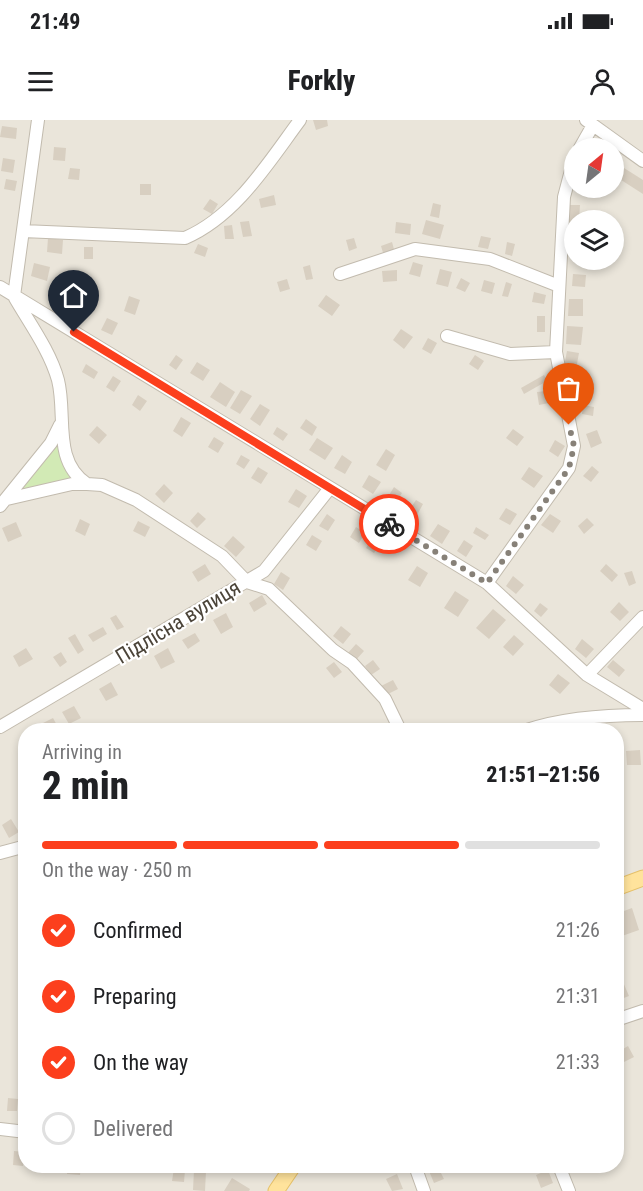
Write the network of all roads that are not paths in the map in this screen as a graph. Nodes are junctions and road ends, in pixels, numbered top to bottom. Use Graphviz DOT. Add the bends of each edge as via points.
graph roads {
  1 [pos="38,120"];
  2 [pos="300,120"];
  3 [pos="590,122"];
  4 [pos="584,138"];
  5 [pos="643,161"];
  6 [pos="564,197"];
  7 [pos="22,231"];
  8 [pos="340,274"];
  9 [pos="559,286"];
  10 [pos="0,287"];
  11 [pos="14,296"];
  12 [pos="447,336"];
  13 [pos="556,352"];
  14 [pos="60,425"];
  15 [pos="87,484"];
  16 [pos="330,488"];
  17 [pos="4,502"];
  18 [pos="247,582"];
  19 [pos="487,583"];
  20 [pos="643,616"];
  21 [pos="587,675"];
  22 [pos="643,708"];
  23 [pos="643,715"];
  24 [pos="397,723"];
  25 [pos="556,723"];
  26 [pos="0,728"];
  27 [pos="18,848"];
  28 [pos="0,853"];
  29 [pos="643,878"];
  30 [pos="624,885"];
  31 [pos="643,1011"];
  32 [pos="624,1017"];
  33 [pos="0,1129"];
  34 [pos="18,1131"];
  35 [pos="288,1173"];
  36 [pos="418,1173"];
  37 [pos="562,1173"];
  38 [pos="276,1191"];
  39 [pos="424,1191"];
  40 [pos="569,1191"];
  1 -- 7 [label="street"];
  2 -- 7 [label="street" via="239,199 205,229 185,238"];
  3 -- 4 [label="street"];
  3 -- 5 [label="street"];
  6 -- 9 [label="street"];
  7 -- 11 [label="street"];
  8 -- 9 [label="street" via="415,249 490,260"];
  9 -- 13 [label="street"];
  10 -- 11 [label="street"];
  11 -- 14 [label="street" via="58,380"];
  11 -- 16 [label="street"];
  12 -- 13 [label="street" via="510,354"];
  13 -- 19 [label="street" via="574,456"];
  14 -- 15 [label="street" via="71,469"];
  14 -- 17 [label="street" via="51,443"];
  15 -- 17 [label="street" via="61,486"];
  15 -- 18 [label="street" via="102,485 136,500 222,556"];
  16 -- 18 [label="street, Підлісна вулиця" via="264,571"];
  16 -- 19 [label="street"];
  18 -- 24 [label="street" via="269,589 352,663 385,699"];
  18 -- 26 [label="street, Підлісна вулиця"];
  19 -- 21 [label="street"];
  20 -- 21 [label="street"];
  21 -- 22 [label="street"];
  23 -- 25 [label="street"];
  27 -- 28 [label="street"];
  29 -- 30 [label="main road"];
  31 -- 32 [label="street"];
  33 -- 34 [label="street"];
  35 -- 38 [label="main road"];
  36 -- 39 [label="street"];
  37 -- 40 [label="street"];
}
